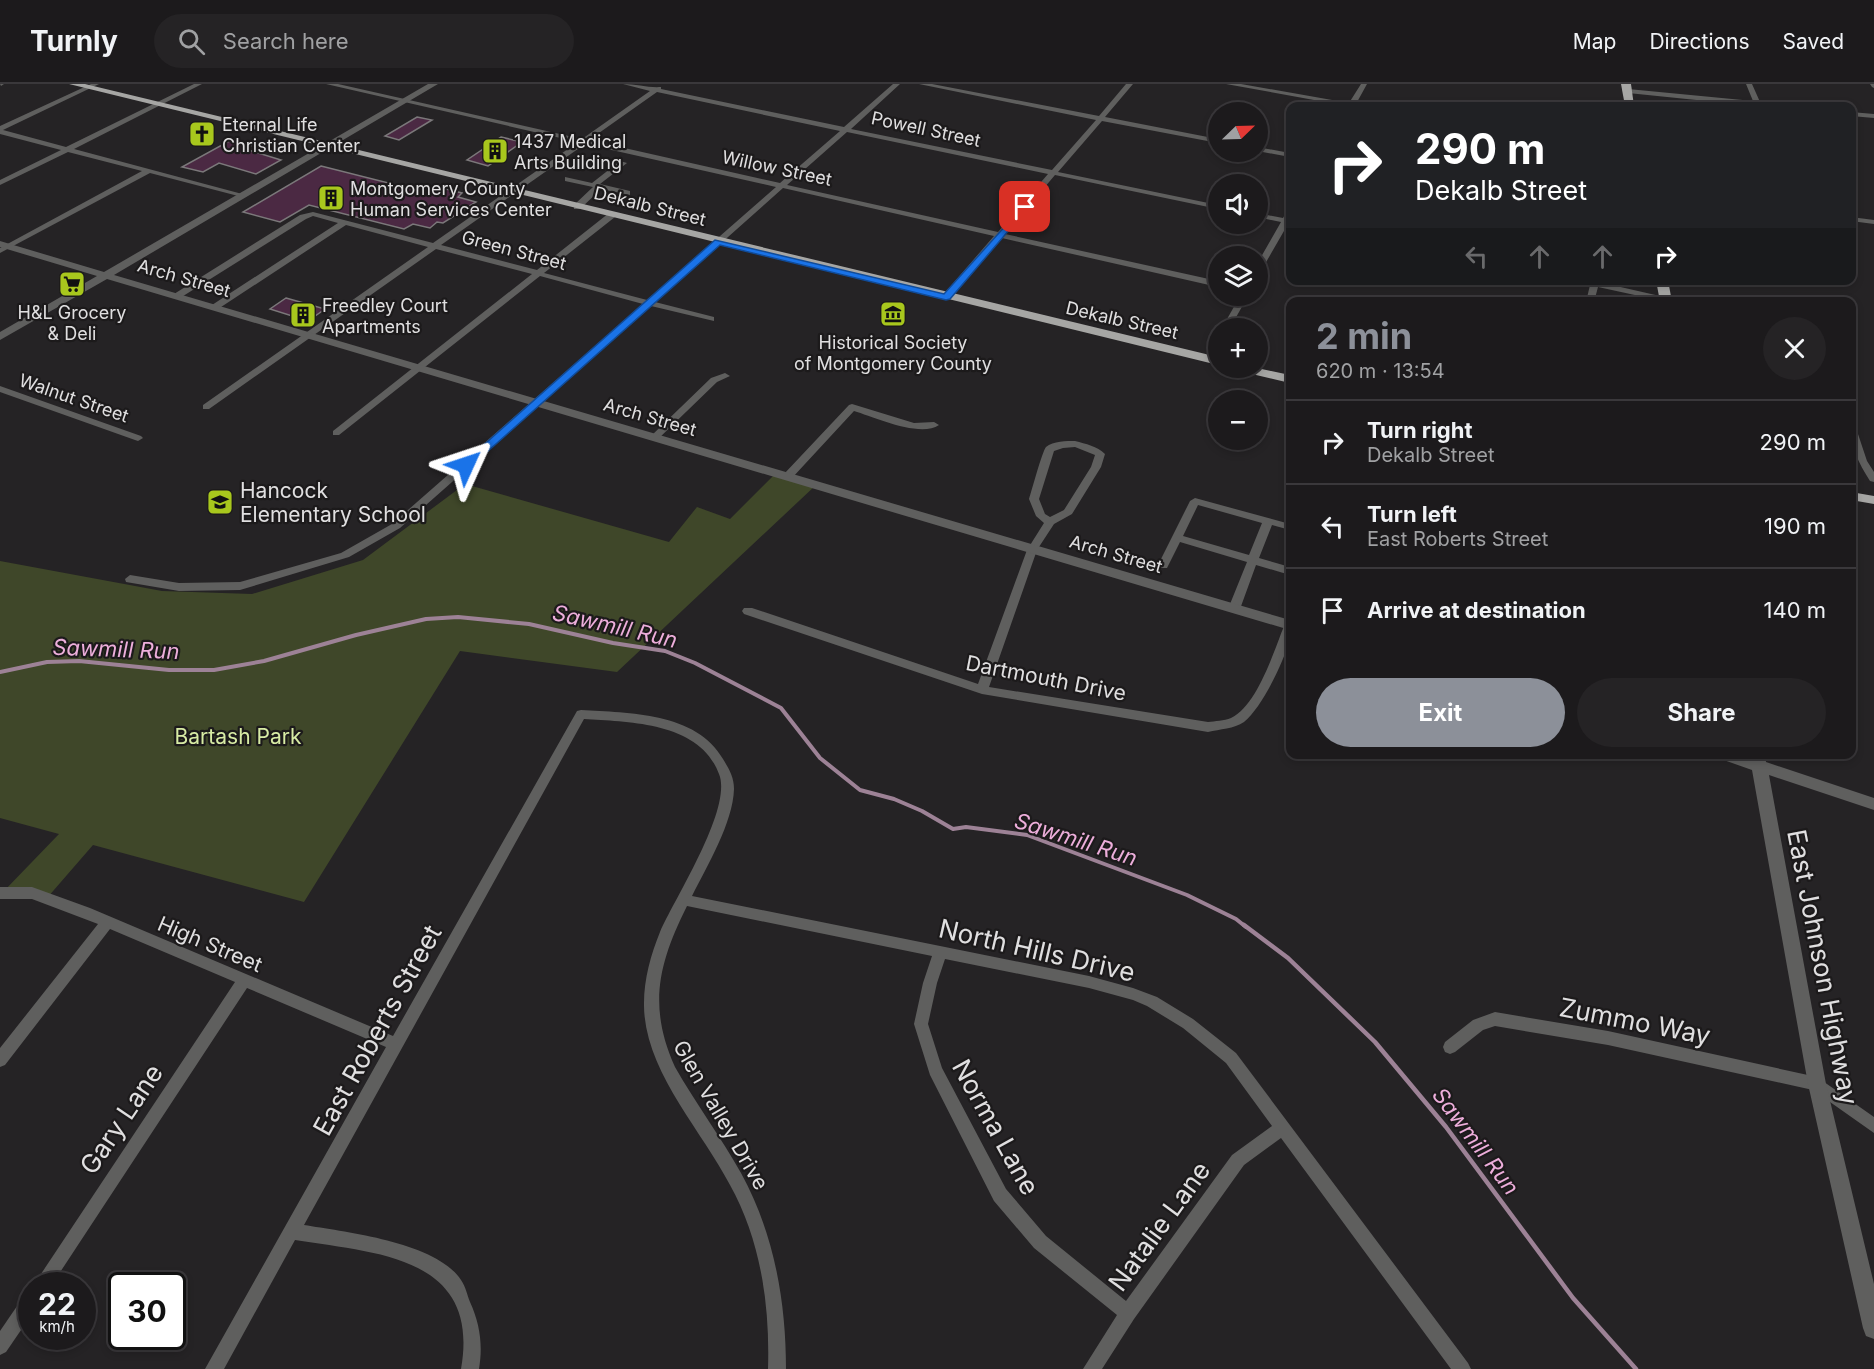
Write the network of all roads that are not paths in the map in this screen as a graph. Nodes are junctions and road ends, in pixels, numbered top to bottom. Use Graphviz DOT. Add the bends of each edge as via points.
graph roads {
  1 [pos="74,84"];
  2 [pos="199,84"];
  3 [pos="328,84"];
  4 [pos="434,84"];
  5 [pos="626,84"];
  6 [pos="664,84"];
  7 [pos="897,84"];
  8 [pos="922,84"];
  9 [pos="1130,84"];
  10 [pos="1229,84"];
  11 [pos="1364,84"];
  12 [pos="1749,84"];
  13 [pos="92,86"];
  14 [pos="1627,88"];
  15 [pos="656,90"];
  16 [pos="405,101"];
  17 [pos="1330,102"];
  18 [pos="1355,102"];
  19 [pos="1735,102"];
  20 [pos="1757,102"];
  21 [pos="158,105"];
  22 [pos="1856,114"];
  23 [pos="1874,116"];
  24 [pos="1101,119"];
  25 [pos="846,129"];
  26 [pos="0,130"];
  27 [pos="1208,139"];
  28 [pos="584,141"];
  29 [pos="327,147"];
  30 [pos="67,150"];
  31 [pos="1268,150"];
  32 [pos="1286,153"];
  33 [pos="623,163"];
  34 [pos="148,171"];
  35 [pos="1056,173"];
  36 [pos="568,179"];
  37 [pos="0,183"];
  38 [pos="595,185"];
  39 [pos="783,185"];
  40 [pos="512,191"];
  41 [pos="627,193"];
  42 [pos="242,195"];
  43 [pos="1208,205"];
  44 [pos="577,207"];
  45 [pos="612,215"];
  46 [pos="1268,216"];
  47 [pos="1286,218"];
  48 [pos="1856,220"];
  49 [pos="1286,221"];
  50 [pos="345,222"];
  51 [pos="1874,222"];
  52 [pos="1002,235"];
  53 [pos="718,242"];
  54 [pos="435,246"];
  55 [pos="3,247"];
  56 [pos="1268,252"];
  57 [pos="539,274"];
  58 [pos="106,276"];
  59 [pos="1208,282"];
  60 [pos="1598,285"];
  61 [pos="177,296"];
  62 [pos="946,297"];
  63 [pos="1652,297"];
  64 [pos="650,303"];
  65 [pos="215,308"];
  66 [pos="711,319"];
  67 [pos="307,334"];
  68 [pos="0,337"];
  69 [pos="1208,359"];
  70 [pos="415,369"];
  71 [pos="1268,374"];
  72 [pos="725,376"];
  73 [pos="1286,378"];
  74 [pos="0,389"];
  75 [pos="535,403"];
  76 [pos="206,406"];
  77 [pos="934,424"];
  78 [pos="336,433"];
  79 [pos="138,438"];
  80 [pos="654,438"];
  81 [pos="1856,443"];
  82 [pos="1856,460"];
  83 [pos="1862,461"];
  84 [pos="788,477"];
  85 [pos="1874,479"];
  86 [pos="1856,497"];
  87 [pos="1874,500"];
  88 [pos="1268,521"];
  89 [pos="1050,522"];
  90 [pos="1286,526"];
  91 [pos="1178,538"];
  92 [pos="1032,550"];
  93 [pos="1252,560"];
  94 [pos="1163,565"];
  95 [pos="1286,570"];
  96 [pos="130,579"];
  97 [pos="1234,609"];
  98 [pos="748,611"];
  99 [pos="1286,625"];
  100 [pos="1286,635"];
  101 [pos="982,690"];
  102 [pos="581,714"];
  103 [pos="1759,760"];
  104 [pos="1874,804"];
  105 [pos="2,893"];
  106 [pos="684,900"];
  107 [pos="106,922"];
  108 [pos="940,953"];
  109 [pos="244,981"];
  110 [pos="397,1044"];
  111 [pos="1450,1047"];
  112 [pos="0,1060"];
  113 [pos="1817,1084"];
  114 [pos="1874,1126"];
  115 [pos="1284,1127"];
  116 [pos="292,1231"];
  117 [pos="50,1272"];
  118 [pos="1128,1312"];
  119 [pos="18,1320"];
  120 [pos="1874,1328"];
  121 [pos="0,1346"];
  122 [pos="214,1369"];
  123 [pos="470,1369"];
  124 [pos="777,1369"];
  125 [pos="1092,1369"];
  126 [pos="1462,1369"];
  1 -- 13 [label="highway, Dekalb Street"];
  2 -- 21 [label="street"];
  3 -- 16 [label="street, Willow Street"];
  4 -- 16 [label="street"];
  5 -- 15 [label="street, Powell Street"];
  6 -- 15 [label="street"];
  7 -- 25 [label="street"];
  8 -- 24 [label="street"];
  9 -- 24 [label="street"];
  10 -- 17 [label="street"];
  11 -- 18 [label="street"];
  12 -- 20 [label="street"];
  13 -- 21 [label="highway, Dekalb Street"];
  13 -- 26 [label="street"];
  14 -- 19 [label="street"];
  15 -- 25 [label="street, Powell Street"];
  15 -- 28 [label="street"];
  16 -- 28 [label="street, Willow Street"];
  16 -- 29 [label="street"];
  21 -- 29 [label="highway, Dekalb Street"];
  21 -- 30 [label="street"];
  22 -- 23 [label="street"];
  24 -- 27 [label="street"];
  24 -- 35 [label="street"];
  25 -- 35 [label="street, Powell Street"];
  25 -- 39 [label="street"];
  26 -- 30 [label="street"];
  28 -- 39 [label="street, Willow Street"];
  28 -- 40 [label="street"];
  29 -- 40 [label="highway, Dekalb Street"];
  29 -- 42 [label="street"];
  30 -- 34 [label="street"];
  30 -- 37 [label="street"];
  31 -- 32 [label="street"];
  33 -- 38 [label="street"];
  34 -- 42 [label="street"];
  34 -- 55 [label="street"];
  35 -- 43 [label="street, Powell Street"];
  35 -- 52 [label="street"];
  36 -- 38 [label="street"];
  38 -- 41 [label="street"];
  38 -- 44 [label="street" via="597,189"];
  39 -- 52 [label="street, Willow Street"];
  39 -- 53 [label="street"];
  40 -- 44 [label="highway, Dekalb Street"];
  40 -- 54 [label="street"];
  42 -- 58 [label="street"];
  44 -- 45 [label="highway, Dekalb Street"];
  45 -- 53 [label="highway, Dekalb Street"];
  45 -- 57 [label="street"];
  46 -- 47 [label="street"];
  48 -- 51 [label="street"];
  49 -- 56 [label="street"];
  50 -- 54 [label="street, Green Street"];
  50 -- 61 [label="street, Green Street" via="308,214"];
  50 -- 65 [label="street"];
  52 -- 59 [label="street, Willow Street"];
  52 -- 62 [label="street"];
  53 -- 62 [label="highway, Dekalb Street"];
  53 -- 64 [label="street"];
  54 -- 57 [label="street, Green Street"];
  54 -- 67 [label="street"];
  55 -- 58 [label="street, Arch Street"];
  57 -- 64 [label="street, Green Street"];
  57 -- 70 [label="street"];
  58 -- 61 [label="street, Arch Street"];
  58 -- 68 [label="street"];
  60 -- 63 [label="street"];
  61 -- 65 [label="street, Arch Street"];
  62 -- 69 [label="highway, Dekalb Street"];
  64 -- 66 [label="street, Green Street"];
  64 -- 75 [label="street"];
  65 -- 67 [label="street, Arch Street"];
  67 -- 70 [label="street, Arch Street"];
  67 -- 76 [label="street"];
  70 -- 75 [label="street, Arch Street"];
  70 -- 78 [label="street"];
  71 -- 73 [label="highway"];
  72 -- 80 [label="street" via="714,380"];
  74 -- 79 [label="street, Walnut Street"];
  75 -- 80 [label="street, Arch Street"];
  75 -- 96 [label="street" via="407,518 345,555 240,586 179,586"];
  77 -- 84 [label="street" via="913,426 852,407"];
  80 -- 84 [label="street, Arch Street"];
  81 -- 83 [label="street"];
  82 -- 83 [label="street"];
  83 -- 85 [label="street"];
  84 -- 92 [label="street, Arch Street"];
  86 -- 87 [label="highway"];
  88 -- 90 [label="street"];
  88 -- 91 [label="street" via="1195,501"];
  88 -- 93 [label="street"];
  89 -- 89 [label="street" via="1068,512 1100,454 1072,444 1050,448 1034,499 1041,516"];
  89 -- 92 [label="street"];
  91 -- 93 [label="street"];
  91 -- 94 [label="street"];
  92 -- 97 [label="street, Arch Street"];
  92 -- 101 [label="street"];
  93 -- 95 [label="street"];
  93 -- 97 [label="street"];
  97 -- 99 [label="street, Arch Street"];
  98 -- 101 [label="street, Dartmouth Drive"];
  100 -- 101 [label="street, Dartmouth Drive" via="1254,706 1240,719 1208,727"];
  102 -- 106 [label="street, Glen Valley Drive" via="651,720 679,728 701,740 717,758 727,777 726,807"];
  102 -- 110 [label="street, East Roberts Street"];
  103 -- 104 [label="street"];
  103 -- 113 [label="street, East Johnson Highway"];
  105 -- 107 [label="street, High Street" via="32,893"];
  106 -- 108 [label="street, North Hills Drive"];
  106 -- 124 [label="street, Glen Valley Drive" via="667,933 656,968 651,1004 654,1038 668,1070 748,1204 771,1278 777,1317"];
  107 -- 109 [label="street, High Street"];
  107 -- 112 [label="street"];
  108 -- 115 [label="street, North Hills Drive" via="1089,982 1139,996 1205,1035 1231,1058"];
  108 -- 118 [label="street, Norma Lane" via="921,1024 935,1070 1000,1196 1040,1242"];
  109 -- 110 [label="street, High Street"];
  109 -- 117 [label="street, Gary Lane"];
  110 -- 116 [label="street, East Roberts Street"];
  111 -- 113 [label="street, Zummo Way" via="1478,1025 1495,1019 1608,1038"];
  113 -- 114 [label="street"];
  113 -- 120 [label="street, East Johnson Highway"];
  115 -- 118 [label="street, Natalie Lane" via="1238,1160"];
  115 -- 126 [label="street, North Hills Drive"];
  116 -- 122 [label="street, East Roberts Street"];
  116 -- 123 [label="street" via="406,1254 436,1268 454,1284 472,1324"];
  118 -- 125 [label="street, Natalie Lane"];
  119 -- 121 [label="street"];
}
